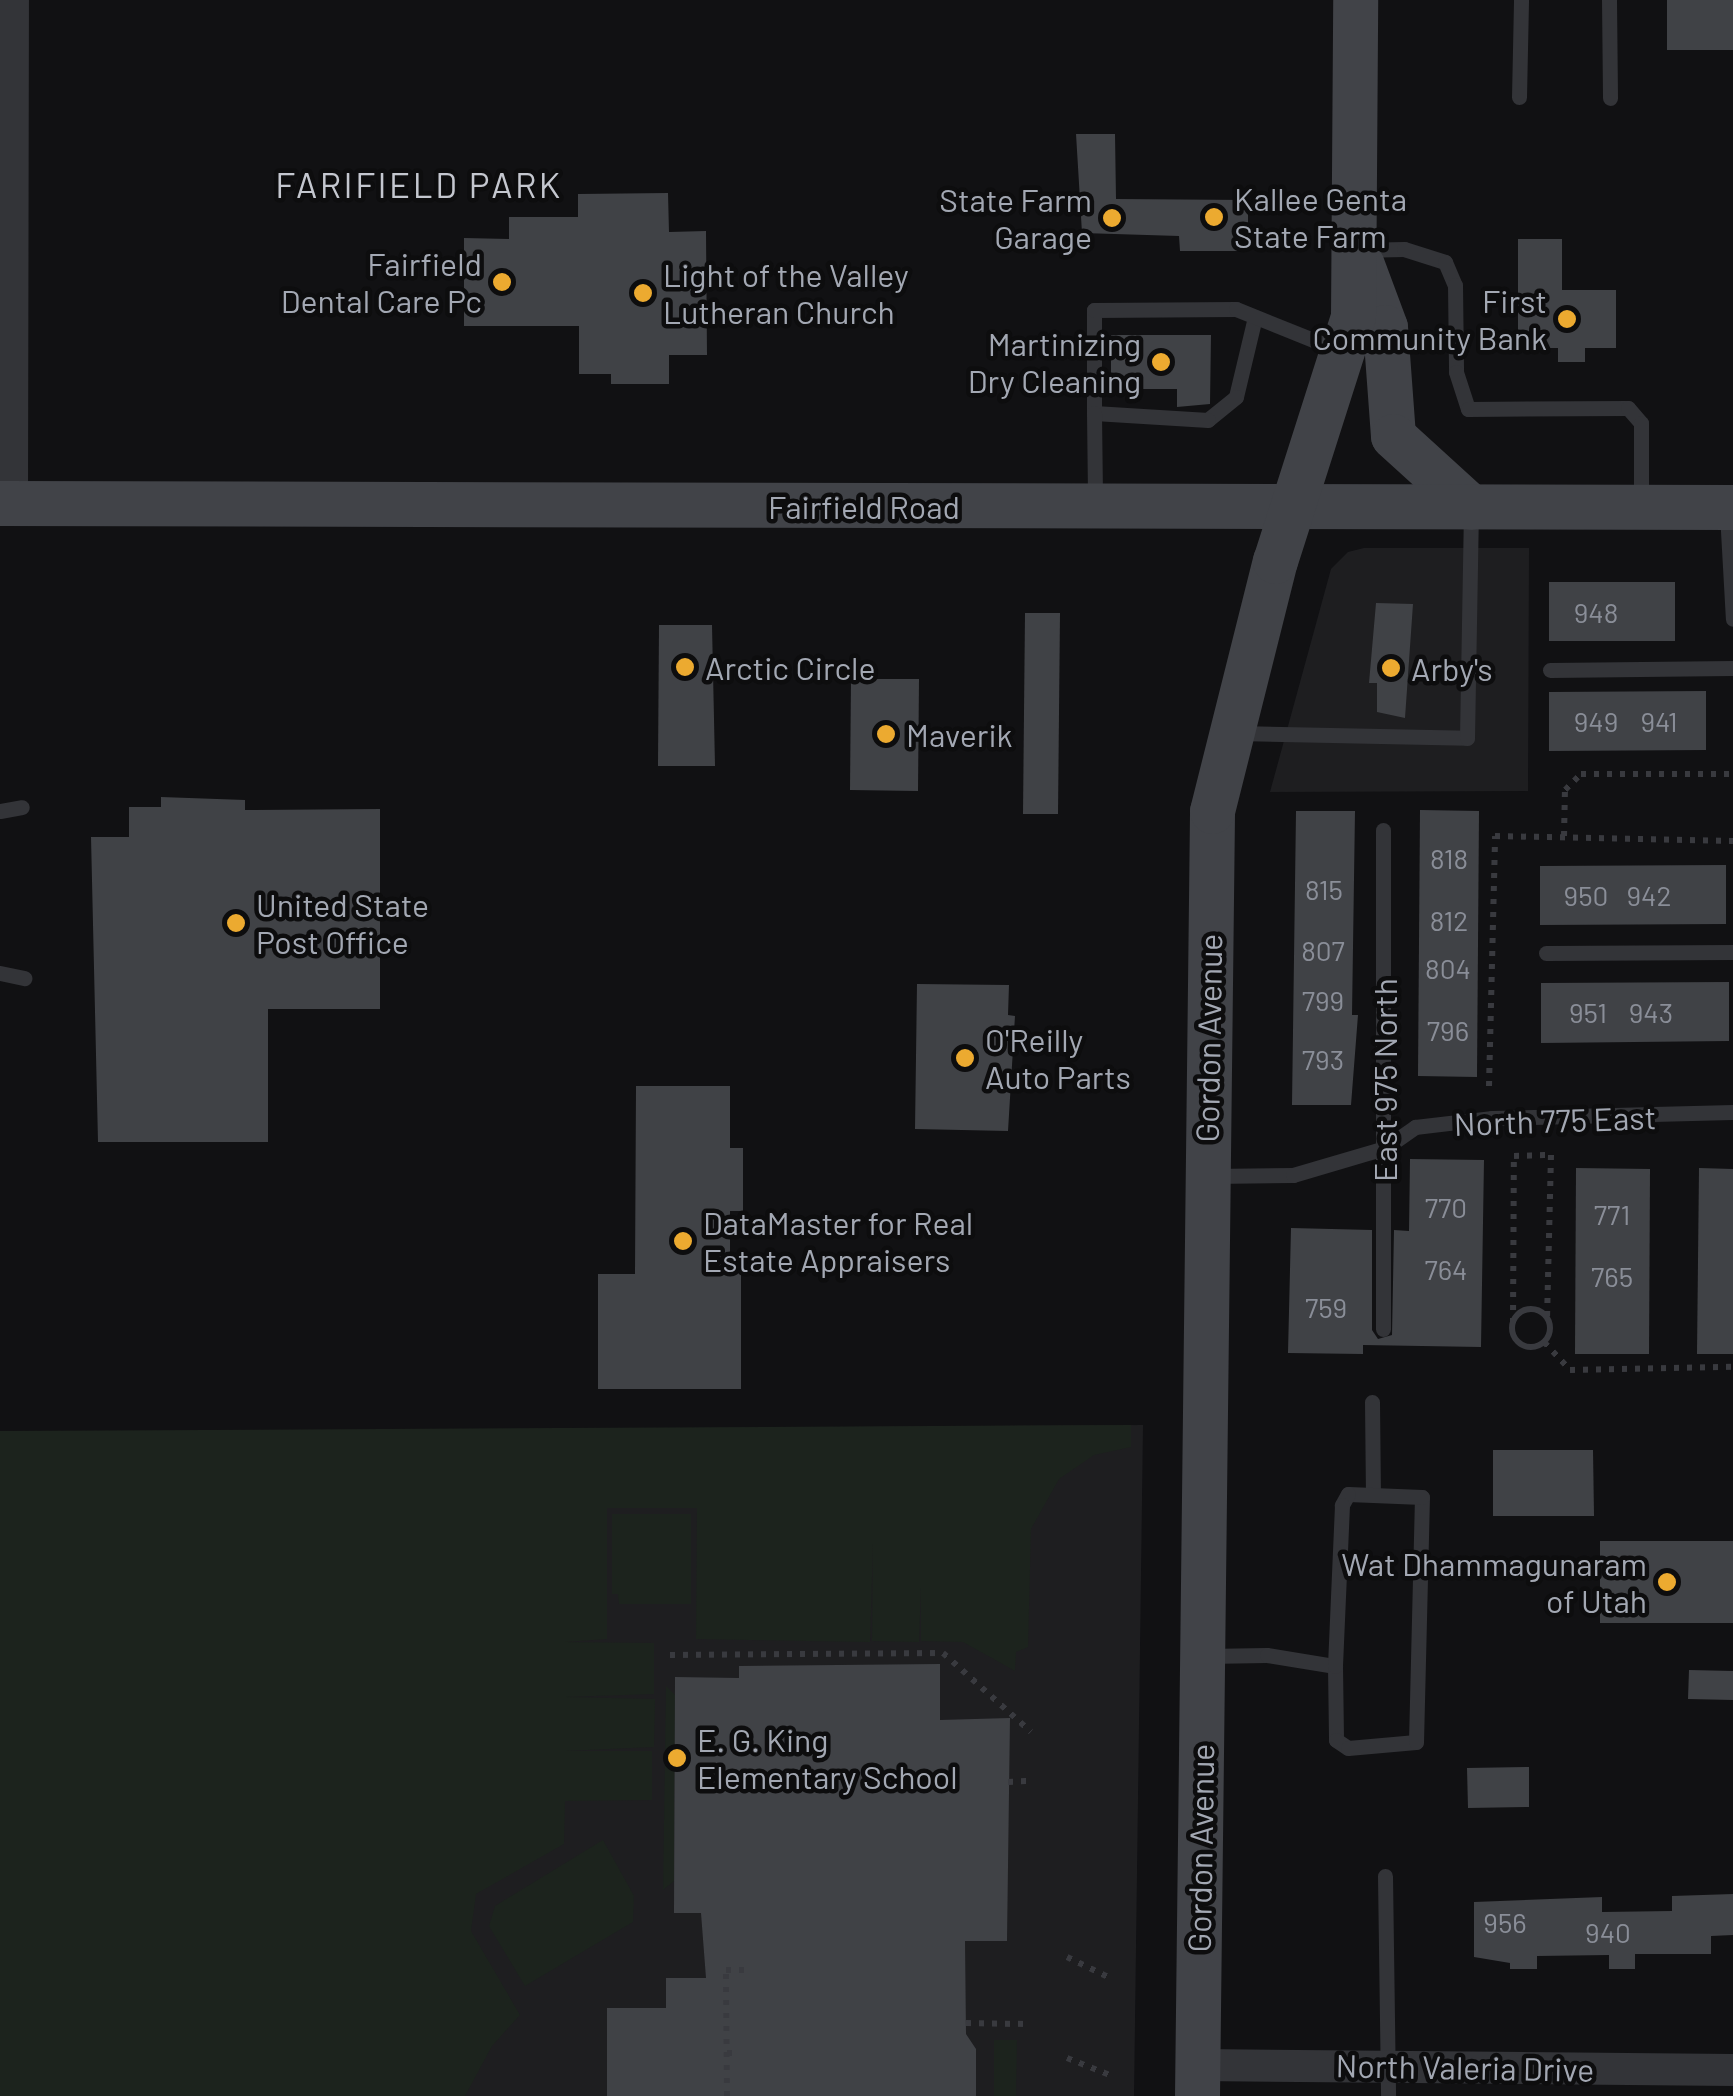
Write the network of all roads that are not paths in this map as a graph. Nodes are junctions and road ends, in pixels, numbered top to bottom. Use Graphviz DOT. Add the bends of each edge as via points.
graph roads {
  1 [pos="13,0"];
  2 [pos="1355,0"];
  3 [pos="1520,0"];
  4 [pos="1609,0"];
  5 [pos="1520,98"];
  6 [pos="1610,98"];
  7 [pos="1356,250"];
  8 [pos="5,271"];
  9 [pos="1254,317"];
  10 [pos="1342,352"];
  11 [pos="1094,413"];
  12 [pos="6,504"];
  13 [pos="1095,506"];
  14 [pos="1291,506"];
  15 [pos="1472,507"];
  16 [pos="1641,507"];
  17 [pos="1730,507"];
  18 [pos="1733,618"];
  19 [pos="1733,668"];
  20 [pos="1550,670"];
  21 [pos="1228,732"];
  22 [pos="22,807"];
  23 [pos="0,811"];
  24 [pos="1383,830"];
  25 [pos="1733,952"];
  26 [pos="1546,953"];
  27 [pos="0,973"];
  28 [pos="24,978"];
  29 [pos="1733,1112"];
  30 [pos="1386,1148"];
  31 [pos="1207,1176"];
  32 [pos="1383,1329"];
  33 [pos="1372,1402"];
  34 [pos="1374,1493"];
  35 [pos="1202,1656"];
  36 [pos="1336,1666"];
  37 [pos="1385,1876"];
  38 [pos="1733,2070"];
  39 [pos="1198,2081"];
  40 [pos="1387,2081"];
  41 [pos="1630,2082"];
  1 -- 8 [label="street"];
  2 -- 7 [label="main road, Gordon Avenue"];
  3 -- 5 [label="lane"];
  4 -- 6 [label="lane"];
  7 -- 10 [label="main road, Gordon Avenue" via="1355,305"];
  7 -- 15 [label="main road" via="1386,327 1393,436"];
  7 -- 16 [label="lane" via="1404,249 1446,262 1455,285 1456,372 1468,409 1628,408 1642,423"];
  8 -- 12 [label="street"];
  9 -- 10 [label="lane"];
  9 -- 11 [label="lane" via="1236,397 1208,420"];
  9 -- 11 [label="lane" via="1236,309 1094,310"];
  10 -- 14 [label="main road, Gordon Avenue"];
  11 -- 13 [label="lane"];
  12 -- 13 [label="main road, Fairfield Road"];
  13 -- 14 [label="main road, Fairfield Road"];
  14 -- 15 [label="main road, Fairfield Road"];
  14 -- 21 [label="main road, Gordon Avenue"];
  15 -- 16 [label="main road, Fairfield Road"];
  15 -- 21 [label="lane" via="1467,738"];
  16 -- 17 [label="main road, Fairfield Road"];
  17 -- 18 [label="lane"];
  19 -- 20 [label="lane"];
  21 -- 31 [label="main road, Gordon Avenue" via="1210,842"];
  22 -- 23 [label="lane"];
  24 -- 30 [label="lane, East 975 North"];
  25 -- 26 [label="lane"];
  27 -- 28 [label="lane"];
  29 -- 30 [label="lane, North 775 East" via="1492,1118 1415,1127"];
  30 -- 31 [label="lane, North 775 East" via="1293,1175"];
  30 -- 32 [label="lane, East 975 North"];
  31 -- 35 [label="main road, Gordon Avenue"];
  33 -- 34 [label="lane"];
  34 -- 36 [label="lane" via="1348,1494 1342,1505"];
  34 -- 36 [label="lane" via="1422,1497 1416,1742 1348,1748 1336,1740"];
  35 -- 36 [label="lane" via="1267,1655"];
  35 -- 39 [label="main road, Gordon Avenue"];
  37 -- 40 [label="lane"];
  38 -- 41 [label="street, North Valeria Drive"];
  39 -- 40 [label="street, North Valeria Drive"];
  40 -- 41 [label="street, North Valeria Drive"];
}
